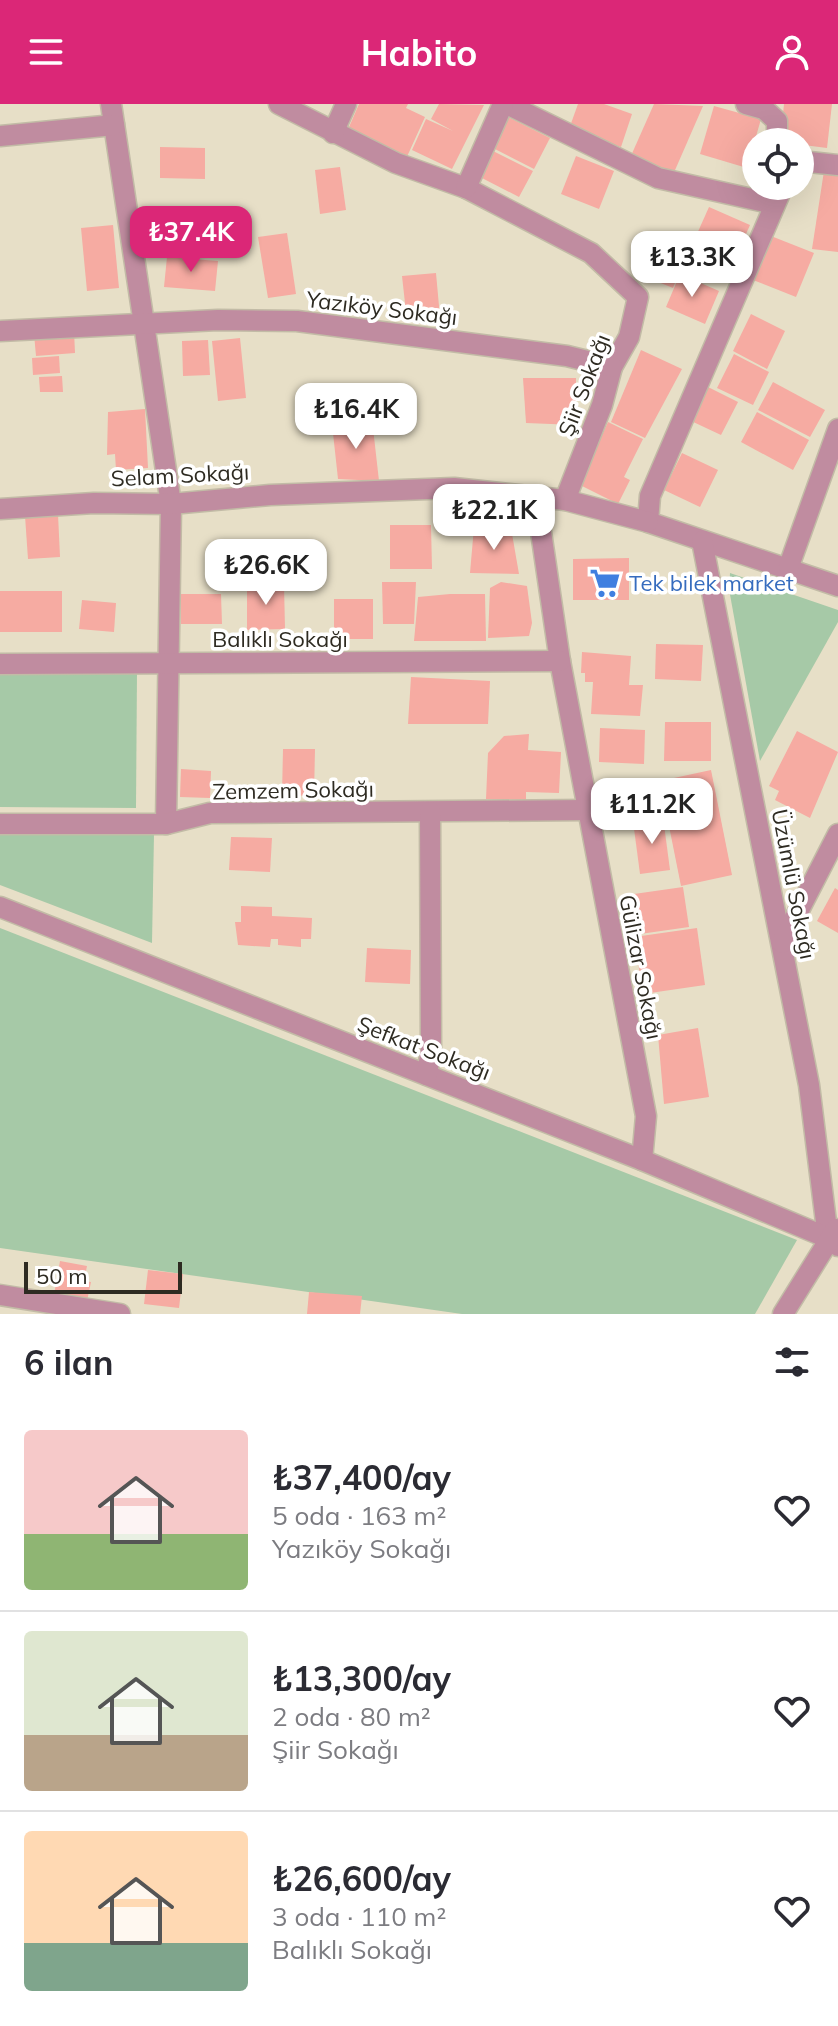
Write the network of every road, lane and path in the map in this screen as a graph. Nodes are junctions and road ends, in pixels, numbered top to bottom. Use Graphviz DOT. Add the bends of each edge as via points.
graph roads {
  1 [pos="111,104"];
  2 [pos="279,104"];
  3 [pos="346,104"];
  4 [pos="505,104"];
  5 [pos="746,104"];
  6 [pos="114,125"];
  7 [pos="777,128"];
  8 [pos="333,133"];
  9 [pos="0,136"];
  10 [pos="814,162"];
  11 [pos="838,165"];
  12 [pos="466,188"];
  13 [pos="742,190"];
  14 [pos="777,200"];
  15 [pos="145,324"];
  16 [pos="0,331"];
  17 [pos="612,367"];
  18 [pos="838,429"];
  19 [pos="536,498"];
  20 [pos="565,500"];
  21 [pos="171,504"];
  22 [pos="0,509"];
  23 [pos="648,522"];
  24 [pos="702,541"];
  25 [pos="789,566"];
  26 [pos="838,586"];
  27 [pos="560,661"];
  28 [pos="170,663"];
  29 [pos="0,664"];
  30 [pos="587,810"];
  31 [pos="430,812"];
  32 [pos="0,824"];
  33 [pos="166,824"];
  34 [pos="838,834"];
  35 [pos="0,907"];
  36 [pos="782,943"];
  37 [pos="427,1075"];
  38 [pos="642,1160"];
  39 [pos="835,1237"];
  40 [pos="0,1295"];
  41 [pos="120,1314"];
  42 [pos="783,1314"];
  1 -- 6 [label="street"];
  2 -- 8 [label="street"];
  3 -- 8 [label="street"];
  4 -- 12 [label="street"];
  4 -- 13 [label="street" via="658,178"];
  5 -- 7 [label="street" via="764,109"];
  6 -- 9 [label="street"];
  6 -- 15 [label="street"];
  8 -- 12 [label="street"];
  10 -- 11 [label="street"];
  12 -- 17 [label="street, Şiir Sokağı" via="591,253 638,297 629,337"];
  14 -- 23 [label="street" via="650,496"];
  15 -- 16 [label="street, Yazıköy Sokağı"];
  15 -- 17 [label="street, Yazıköy Sokağı" via="297,321 567,356"];
  15 -- 21 [label="street"];
  17 -- 20 [label="street, Şiir Sokağı"];
  18 -- 25 [label="street"];
  19 -- 20 [label="street, Selam Sokağı"];
  19 -- 21 [label="street, Selam Sokağı" via="454,488"];
  19 -- 27 [label="street, Gülizar Sokağı"];
  20 -- 23 [label="street, Selam Sokağı"];
  21 -- 22 [label="street, Selam Sokağı"];
  21 -- 28 [label="street"];
  23 -- 24 [label="street, Selam Sokağı"];
  24 -- 25 [label="street, Selam Sokağı"];
  24 -- 36 [label="street, Üzümlü Sokağı"];
  25 -- 26 [label="street, Selam Sokağı"];
  27 -- 28 [label="street, Balıklı Sokağı"];
  27 -- 30 [label="street, Gülizar Sokağı"];
  28 -- 29 [label="street, Balıklı Sokağı"];
  28 -- 33 [label="street"];
  30 -- 31 [label="street, Zemzem Sokağı"];
  30 -- 38 [label="street, Gülizar Sokağı" via="646,1116"];
  31 -- 33 [label="street, Zemzem Sokağı" via="210,813"];
  31 -- 37 [label="street"];
  32 -- 33 [label="street, Zemzem Sokağı"];
  34 -- 36 [label="street"];
  35 -- 37 [label="street, Şefkat Sokağı"];
  36 -- 39 [label="street, Üzümlü Sokağı"];
  37 -- 38 [label="street, Şefkat Sokağı"];
  38 -- 39 [label="street, Şefkat Sokağı"];
  39 -- 42 [label="street"];
  40 -- 41 [label="street"];
}
